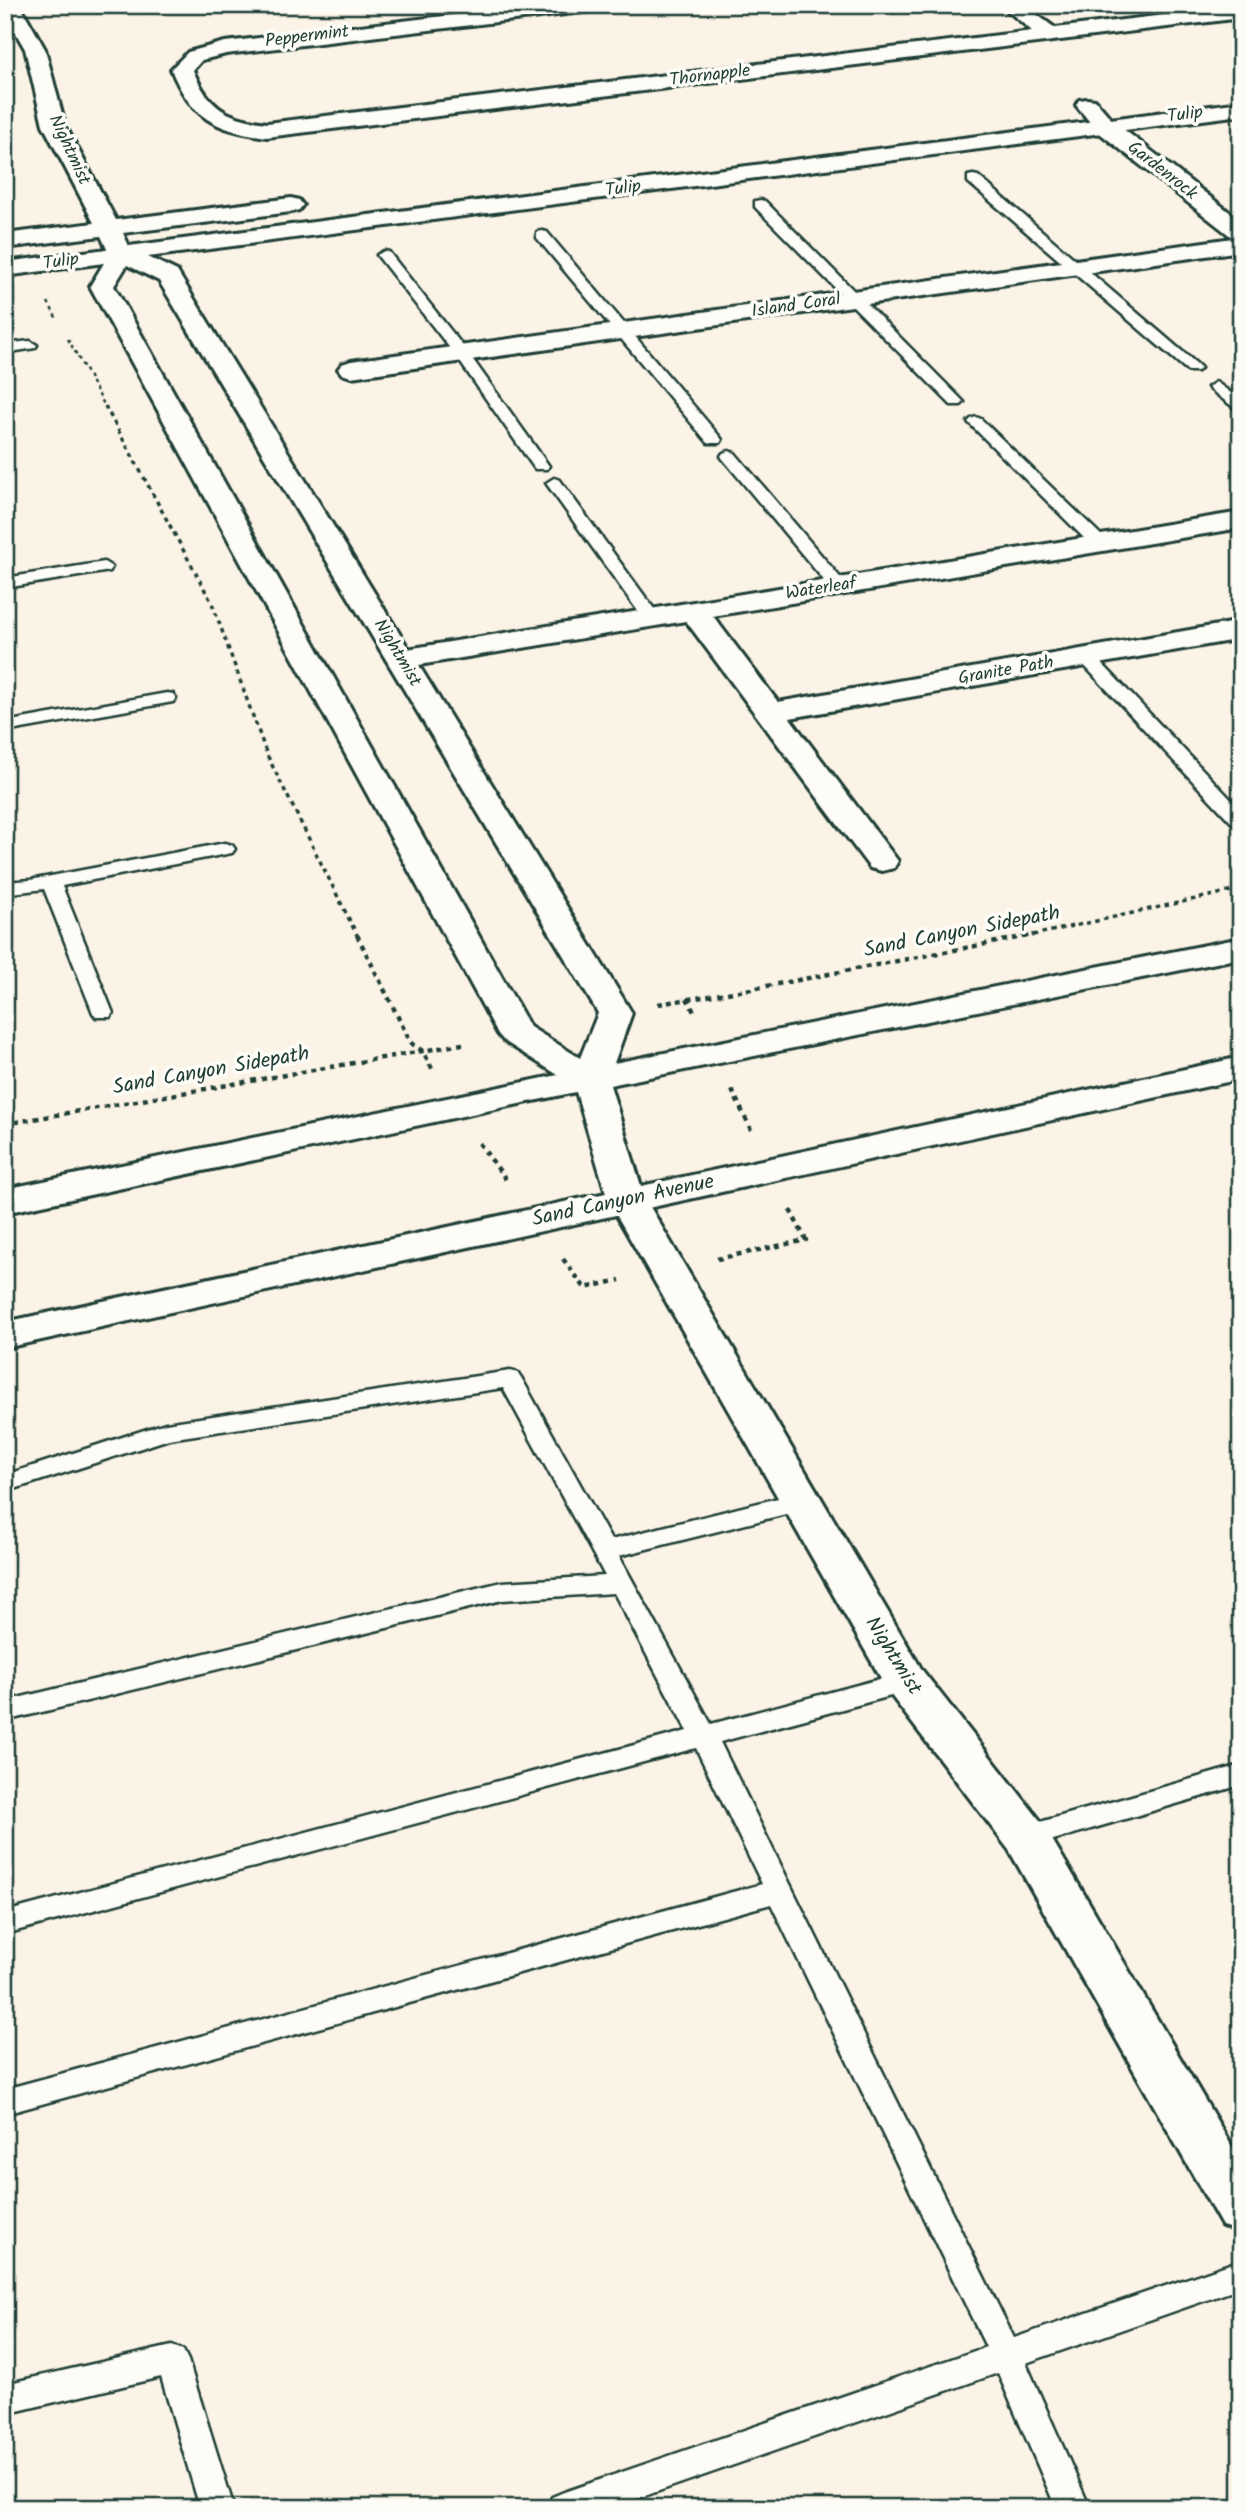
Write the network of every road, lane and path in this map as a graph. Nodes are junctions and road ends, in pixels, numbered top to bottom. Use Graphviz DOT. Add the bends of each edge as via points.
graph roads {
  1 [pos="10,5"];
  2 [pos="591,5"];
  3 [pos="1011,5"];
  4 [pos="1241,12"];
  5 [pos="1049,34"];
  6 [pos="193,93"];
  7 [pos="1113,101"];
  8 [pos="1087,105"];
  9 [pos="1060,108"];
  10 [pos="1241,108"];
  11 [pos="1105,126"];
  12 [pos="973,179"];
  13 [pos="315,202"];
  14 [pos="760,204"];
  15 [pos="1241,233"];
  16 [pos="542,235"];
  17 [pos="115,241"];
  18 [pos="5,242"];
  19 [pos="1241,244"];
  20 [pos="384,255"];
  21 [pos="1076,267"];
  22 [pos="5,269"];
  23 [pos="45,297"];
  24 [pos="853,298"];
  25 [pos="58,321"];
  26 [pos="622,331"];
  27 [pos="65,333"];
  28 [pos="30,345"];
  29 [pos="5,349"];
  30 [pos="461,353"];
  31 [pos="1193,368"];
  32 [pos="351,369"];
  33 [pos="1216,387"];
  34 [pos="956,402"];
  35 [pos="1241,408"];
  36 [pos="976,422"];
  37 [pos="713,440"];
  38 [pos="729,456"];
  39 [pos="541,466"];
  40 [pos="554,483"];
  41 [pos="1241,520"];
  42 [pos="1099,543"];
  43 [pos="104,567"];
  44 [pos="5,583"];
  45 [pos="838,586"];
  46 [pos="693,610"];
  47 [pos="651,617"];
  48 [pos="1241,630"];
  49 [pos="1087,657"];
  50 [pos="401,659"];
  51 [pos="167,698"];
  52 [pos="772,712"];
  53 [pos="5,727"];
  54 [pos="1239,819"];
  55 [pos="225,849"];
  56 [pos="882,861"];
  57 [pos="51,882"];
  58 [pos="5,888"];
  59 [pos="1241,889"];
  60 [pos="1241,948"];
  61 [pos="687,998"];
  62 [pos="103,1013"];
  63 [pos="423,1051"];
  64 [pos="1241,1068"];
  65 [pos="590,1079"];
  66 [pos="453,1108"];
  67 [pos="5,1124"];
  68 [pos="627,1200"];
  69 [pos="5,1201"];
  70 [pos="535,1220"];
  71 [pos="585,1288"];
  72 [pos="5,1335"];
  73 [pos="5,1484"];
  74 [pos="802,1501"];
  75 [pos="602,1551"];
  76 [pos="620,1584"];
  77 [pos="906,1682"];
  78 [pos="5,1711"];
  79 [pos="704,1738"];
  80 [pos="1241,1775"];
  81 [pos="1026,1837"];
  82 [pos="778,1891"];
  83 [pos="5,1923"];
  84 [pos="5,2102"];
  85 [pos="1241,2210"];
  86 [pos="1241,2274"];
  87 [pos="1006,2354"];
  88 [pos="5,2399"];
  89 [pos="217,2508"];
  90 [pos="564,2508"];
  91 [pos="1073,2508"];
  1 -- 17 [label="street, Nightmist" via="36,49 54,125"];
  2 -- 6 [label="street, Peppermint" via="225,48 195,56 182,69"];
  3 -- 5 [label="street"];
  4 -- 5 [label="street, Thornapple"];
  5 -- 6 [label="street, Thornapple" via="267,130 219,121"];
  7 -- 8 [label="street"];
  8 -- 9 [label="street"];
  8 -- 11 [label="street, Gardenrock"];
  10 -- 11 [label="street, Tulip"];
  11 -- 15 [label="street, Gardenrock"];
  11 -- 17 [label="street, Tulip"];
  12 -- 21 [label="lane"];
  13 -- 17 [label="street, Tulip"];
  14 -- 24 [label="lane"];
  16 -- 26 [label="lane"];
  17 -- 18 [label="street, Tulip"];
  17 -- 22 [label="street, Tulip"];
  17 -- 50 [label="street, Nightmist" via="168,276"];
  17 -- 65 [label="street" via="102,286 516,1034"];
  19 -- 21 [label="street, Island Coral"];
  20 -- 30 [label="lane"];
  21 -- 24 [label="street, Island Coral"];
  21 -- 31 [label="lane"];
  23 -- 25 [label="path"];
  24 -- 26 [label="street, Island Coral"];
  24 -- 34 [label="lane"];
  26 -- 30 [label="street, Island Coral"];
  26 -- 37 [label="lane"];
  27 -- 63 [label="path" via="212,603 267,755 407,1035"];
  28 -- 29 [label="lane"];
  30 -- 32 [label="street, Island Coral"];
  30 -- 39 [label="lane"];
  33 -- 35 [label="lane"];
  36 -- 42 [label="lane"];
  38 -- 45 [label="lane"];
  40 -- 47 [label="lane"];
  41 -- 42 [label="street, Waterleaf"];
  42 -- 45 [label="street, Waterleaf"];
  43 -- 44 [label="lane"];
  45 -- 46 [label="street, Waterleaf"];
  46 -- 47 [label="street, Waterleaf"];
  46 -- 52 [label="street"];
  47 -- 50 [label="street, Waterleaf"];
  48 -- 49 [label="street, Granite Path"];
  49 -- 52 [label="street, Granite Path"];
  49 -- 54 [label="lane"];
  50 -- 65 [label="street, Nightmist" via="615,1013"];
  51 -- 53 [label="lane"];
  52 -- 56 [label="street"];
  55 -- 57 [label="lane"];
  57 -- 58 [label="lane"];
  57 -- 62 [label="lane"];
  59 -- 61 [label="path, Sand Canyon Sidepath" via="1084,925"];
  60 -- 65 [label="street"];
  63 -- 66 [label="path"];
  63 -- 67 [label="path, Sand Canyon Sidepath"];
  64 -- 68 [label="street, Sand Canyon Avenue"];
  65 -- 66 [label="street"];
  65 -- 68 [label="street, Nightmist"];
  66 -- 69 [label="street"];
  66 -- 70 [label="path"];
  68 -- 70 [label="street, Sand Canyon Avenue"];
  68 -- 74 [label="street, Nightmist"];
  70 -- 71 [label="path"];
  70 -- 72 [label="street, Sand Canyon Avenue"];
  73 -- 75 [label="lane" via="166,1431 510,1379"];
  74 -- 75 [label="lane"];
  74 -- 77 [label="street, Nightmist"];
  75 -- 76 [label="lane"];
  76 -- 78 [label="lane" via="502,1591"];
  76 -- 79 [label="lane"];
  77 -- 79 [label="lane"];
  77 -- 81 [label="street, Nightmist"];
  79 -- 82 [label="lane"];
  79 -- 83 [label="lane"];
  80 -- 81 [label="lane"];
  81 -- 85 [label="street, Nightmist"];
  82 -- 84 [label="lane"];
  82 -- 87 [label="lane"];
  86 -- 87 [label="lane"];
  87 -- 90 [label="lane"];
  87 -- 91 [label="lane"];
  88 -- 89 [label="lane" via="172,2360"];
}
